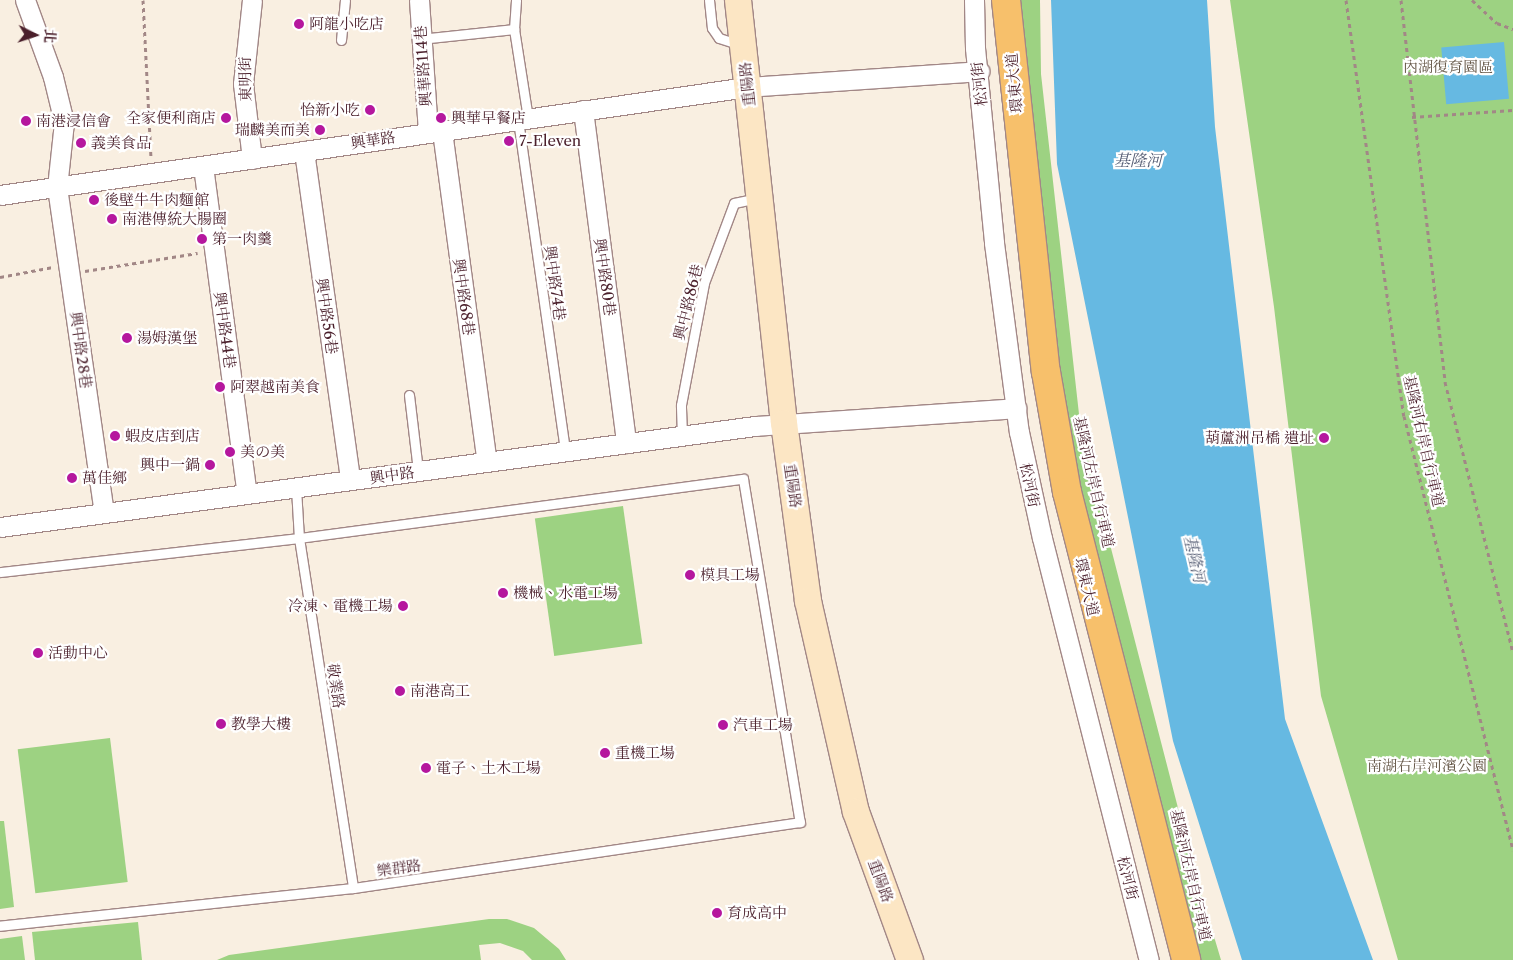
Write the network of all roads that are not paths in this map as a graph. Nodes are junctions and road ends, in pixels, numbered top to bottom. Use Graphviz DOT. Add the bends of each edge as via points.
graph roads {
  1 [pos="24,0"];
  2 [pos="252,0"];
  3 [pos="345,0"];
  4 [pos="419,0"];
  5 [pos="516,0"];
  6 [pos="708,0"];
  7 [pos="738,0"];
  8 [pos="974,0"];
  9 [pos="1006,0"];
  10 [pos="514,29"];
  11 [pos="419,39"];
  12 [pos="341,40"];
  13 [pos="743,46"];
  14 [pos="979,70"];
  15 [pos="747,87"];
  16 [pos="583,110"];
  17 [pos="523,119"];
  18 [pos="435,132"];
  19 [pos="304,151"];
  20 [pos="252,158"];
  21 [pos="203,166"];
  22 [pos="57,187"];
  23 [pos="0,195"];
  24 [pos="759,198"];
  25 [pos="409,395"];
  26 [pos="1016,408"];
  27 [pos="784,423"];
  28 [pos="682,436"];
  29 [pos="626,443"];
  30 [pos="565,450"];
  31 [pos="487,462"];
  32 [pos="418,471"];
  33 [pos="350,480"];
  34 [pos="296,488"];
  35 [pos="247,494"];
  36 [pos="104,513"];
  37 [pos="0,527"];
  38 [pos="299,538"];
  39 [pos="0,572"];
  40 [pos="353,888"];
  41 [pos="0,926"];
  42 [pos="910,960"];
  43 [pos="1149,960"];
  44 [pos="1185,960"];
  1 -- 22 [label="street, 興中路28巷" via="53,76 64,122"];
  2 -- 20 [label="street, 東明街" via="243,84"];
  3 -- 12 [label="lane"];
  4 -- 11 [label="street, 興華路114巷"];
  5 -- 10 [label="lane, 興中路74巷"];
  6 -- 13 [label="lane" via="712,28 720,38"];
  7 -- 13 [label="street, 重陽路"];
  8 -- 14 [label="street, 松河街"];
  9 -- 44 [label="highway, 環東大道" via="1033,271 1056,448 1104,660 1144,796"];
  10 -- 11 [label="lane"];
  10 -- 17 [label="lane, 興中路74巷"];
  11 -- 18 [label="street, 興華路114巷"];
  13 -- 15 [label="street, 重陽路"];
  14 -- 15 [label="street, 興華路"];
  14 -- 26 [label="street, 松河街" via="994,244"];
  15 -- 16 [label="street, 興華路"];
  15 -- 24 [label="street, 重陽路"];
  16 -- 17 [label="street, 興華路"];
  16 -- 29 [label="street, 興中路80巷"];
  17 -- 18 [label="street, 興華路"];
  17 -- 30 [label="lane, 興中路74巷"];
  18 -- 19 [label="street, 興華路"];
  18 -- 31 [label="street, 興中路68巷"];
  19 -- 20 [label="street, 興華路"];
  19 -- 33 [label="street, 興中路56巷"];
  20 -- 21 [label="street, 興華路"];
  21 -- 22 [label="street, 興華路"];
  21 -- 35 [label="street, 興中路44巷"];
  22 -- 23 [label="street, 興華路"];
  22 -- 36 [label="street, 興中路28巷"];
  24 -- 27 [label="street, 重陽路"];
  24 -- 28 [label="lane, 興中路86巷" via="734,203 704,283 681,405"];
  25 -- 32 [label="lane"];
  26 -- 27 [label="street, 興中路"];
  26 -- 43 [label="street, 松河街" via="1042,538"];
  27 -- 28 [label="street, 興中路"];
  27 -- 42 [label="street, 重陽路" via="808,601 836,732 856,812"];
  28 -- 29 [label="street, 興中路"];
  29 -- 30 [label="street, 興中路"];
  30 -- 31 [label="street, 興中路"];
  31 -- 32 [label="street, 興中路"];
  32 -- 33 [label="street, 興中路"];
  33 -- 34 [label="street, 興中路"];
  34 -- 35 [label="street, 興中路"];
  34 -- 38 [label="lane, 敬業路"];
  35 -- 36 [label="street, 興中路"];
  36 -- 37 [label="street, 興中路"];
  38 -- 39 [label="lane"];
  38 -- 40 [label="lane, 敬業路"];
  38 -- 40 [label="lane, 樂群路" via="743,478 800,822"];
  40 -- 41 [label="lane, 樂群路"];
}
